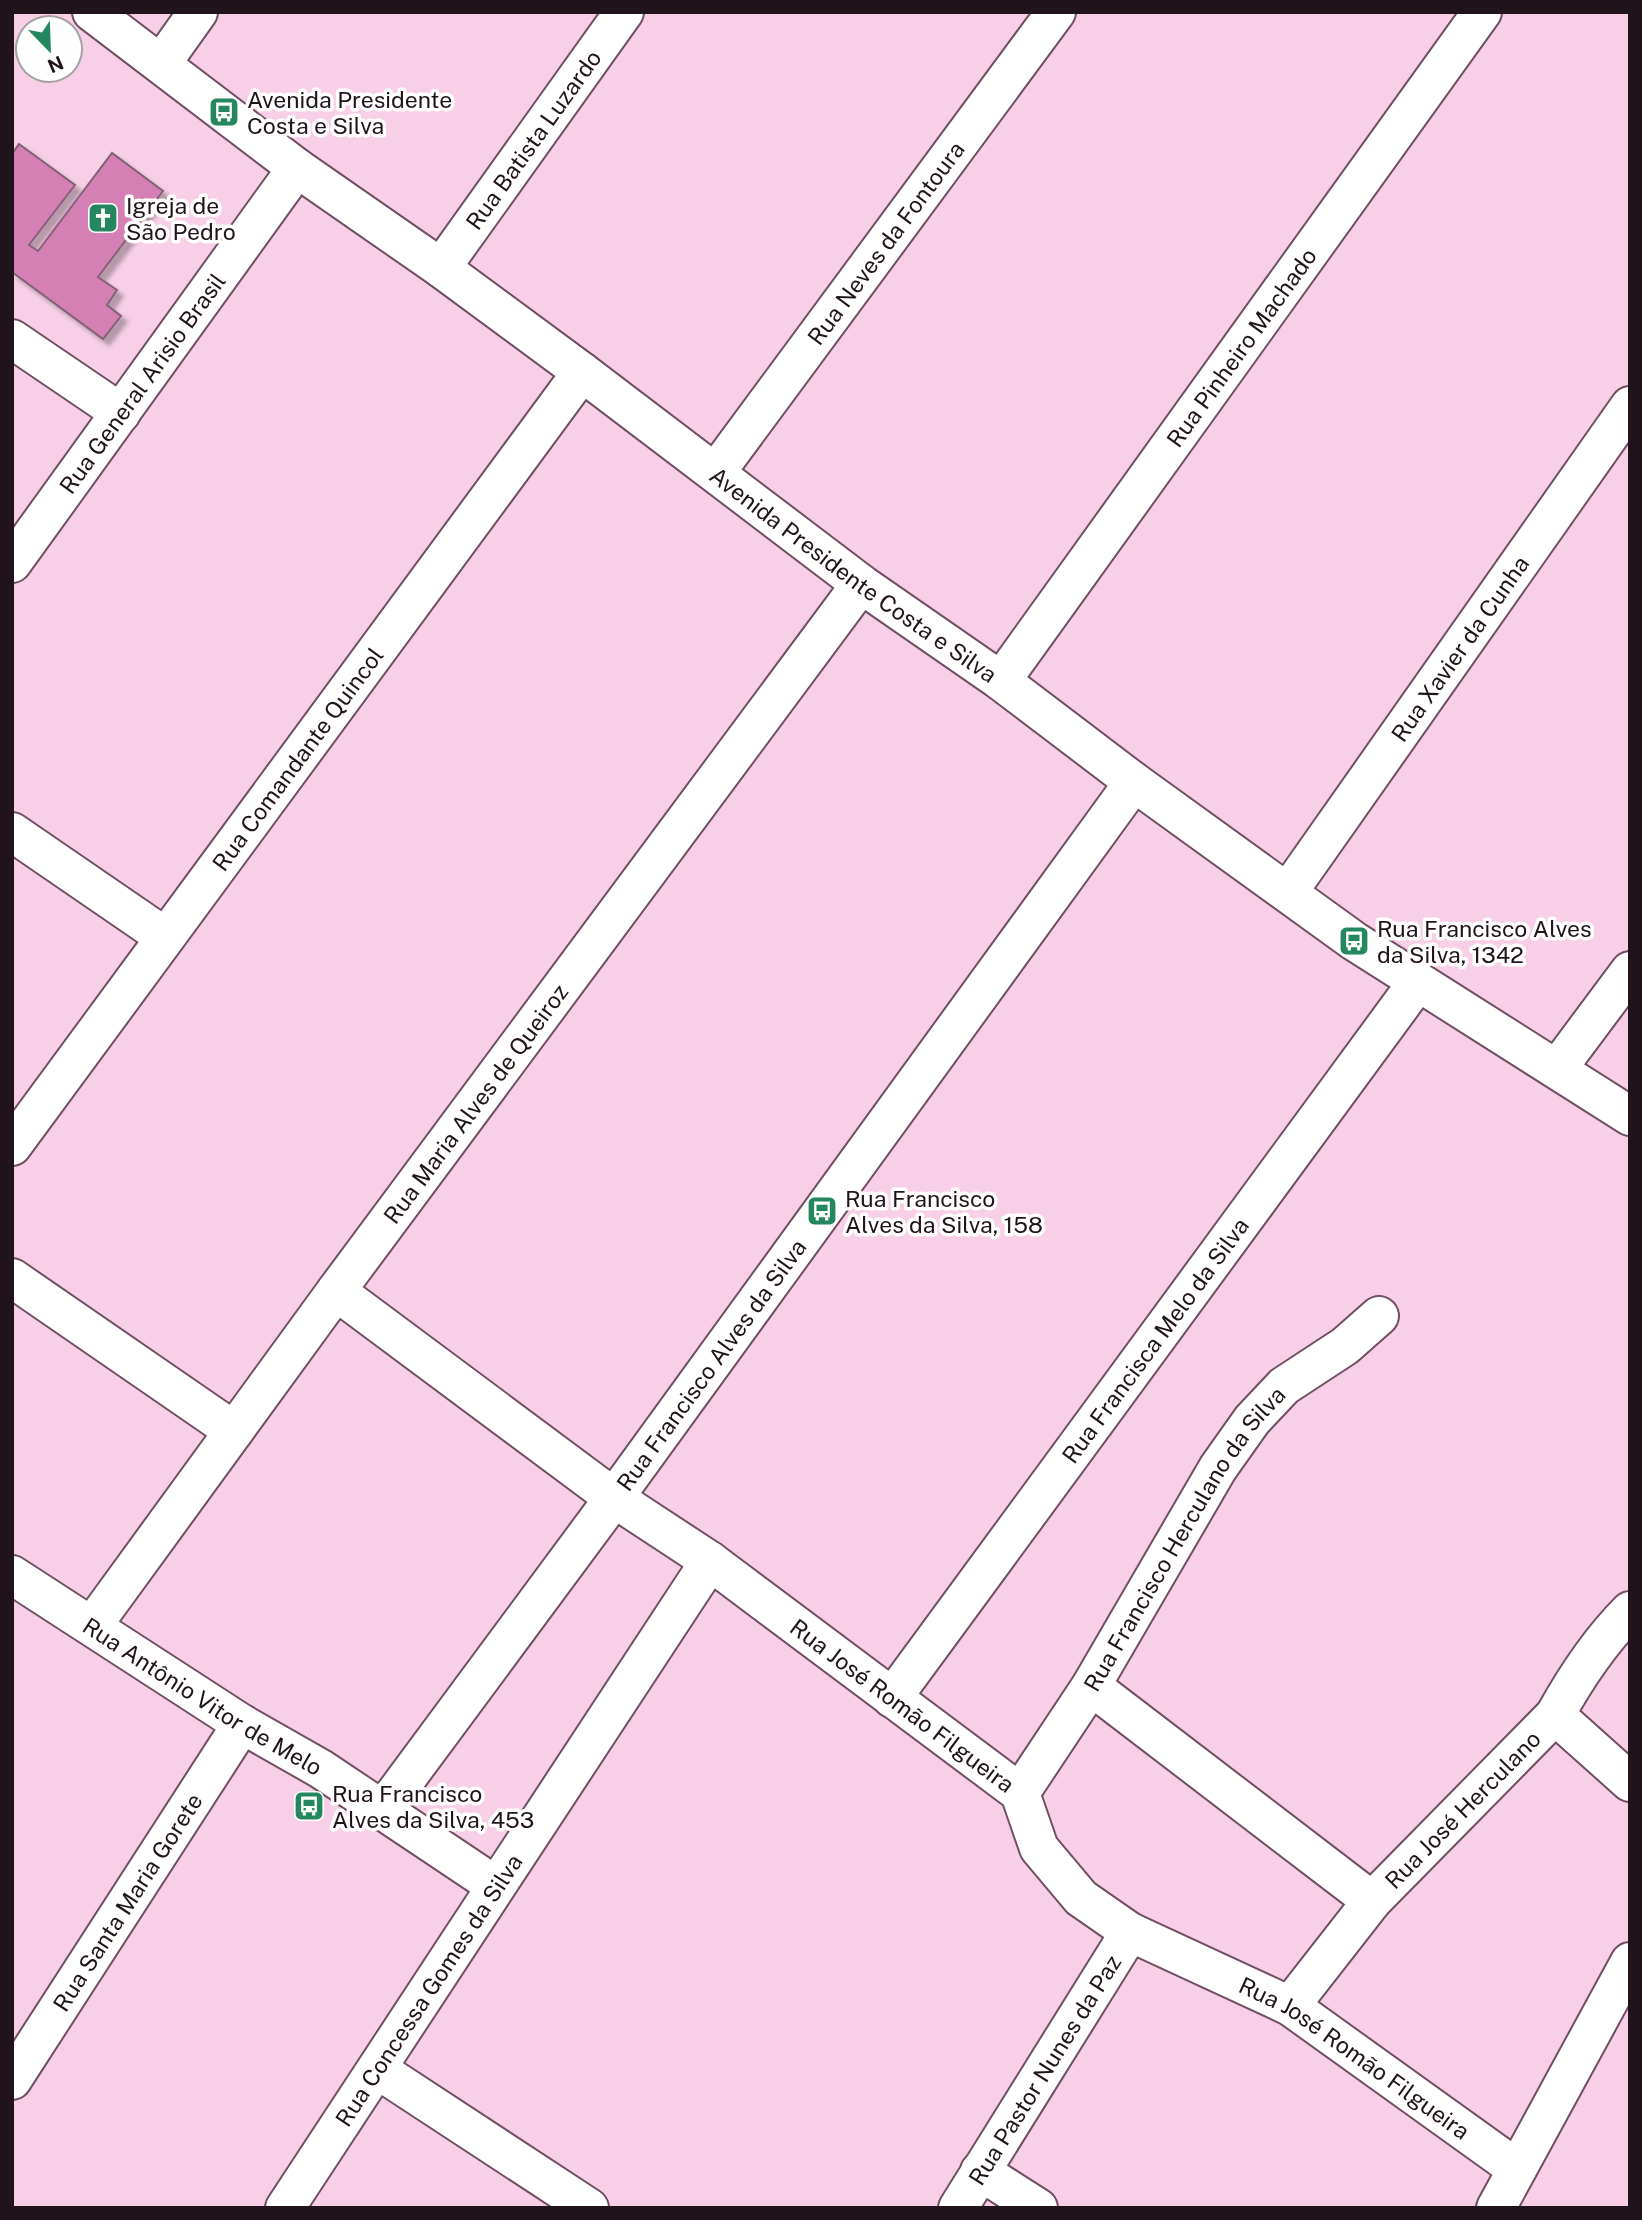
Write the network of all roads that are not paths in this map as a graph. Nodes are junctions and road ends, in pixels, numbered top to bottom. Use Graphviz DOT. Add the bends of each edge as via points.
graph roads {
  1 [pos="92,12"];
  2 [pos="198,12"];
  3 [pos="624,12"];
  4 [pos="1056,12"];
  5 [pos="1482,12"];
  6 [pos="161,64"];
  7 [pos="297,168"];
  8 [pos="441,268"];
  9 [pos="12,339"];
  10 [pos="582,372"];
  11 [pos="1630,406"];
  12 [pos="121,413"];
  13 [pos="716,472"];
  14 [pos="12,563"];
  15 [pos="861,584"];
  16 [pos="1000,681"];
  17 [pos="1134,782"];
  18 [pos="12,832"];
  19 [pos="1288,892"];
  20 [pos="165,937"];
  21 [pos="1630,971"];
  22 [pos="1417,983"];
  23 [pos="1557,1069"];
  24 [pos="1630,1115"];
  25 [pos="12,1146"];
  26 [pos="12,1278"];
  27 [pos="336,1291"];
  28 [pos="1380,1316"];
  29 [pos="234,1431"];
  30 [pos="614,1498"];
  31 [pos="710,1561"];
  32 [pos="12,1575"];
  33 [pos="1630,1611"];
  34 [pos="92,1626"];
  35 [pos="1091,1686"];
  36 [pos="892,1698"];
  37 [pos="1555,1715"];
  38 [pos="243,1724"];
  39 [pos="1622,1761"];
  40 [pos="1020,1793"];
  41 [pos="383,1810"];
  42 [pos="496,1886"];
  43 [pos="1372,1901"];
  44 [pos="1130,1932"];
  45 [pos="1630,1962"];
  46 [pos="1290,2006"];
  47 [pos="377,2069"];
  48 [pos="12,2080"];
  49 [pos="1517,2169"];
  50 [pos="980,2171"];
  51 [pos="285,2208"];
  52 [pos="589,2208"];
  53 [pos="958,2208"];
  54 [pos="1038,2208"];
  55 [pos="1496,2208"];
  1 -- 6 [label="street, Avenida Presidente Costa e Silva"];
  2 -- 6 [label="street"];
  3 -- 8 [label="street, Rua Batista Luzardo"];
  4 -- 13 [label="street, Rua Neves da Fontoura"];
  5 -- 16 [label="street, Rua Pinheiro Machado"];
  6 -- 7 [label="street, Avenida Presidente Costa e Silva"];
  7 -- 8 [label="street, Avenida Presidente Costa e Silva"];
  7 -- 12 [label="street, Rua General Arisio Brasil"];
  8 -- 10 [label="street, Avenida Presidente Costa e Silva"];
  9 -- 12 [label="street"];
  10 -- 13 [label="street, Avenida Presidente Costa e Silva"];
  10 -- 20 [label="street, Rua Comandante Quincol"];
  11 -- 19 [label="street, Rua Xavier da Cunha"];
  12 -- 14 [label="street, Rua General Arisio Brasil"];
  13 -- 15 [label="street, Avenida Presidente Costa e Silva"];
  15 -- 16 [label="street, Avenida Presidente Costa e Silva"];
  15 -- 27 [label="street, Rua Maria Alves de Queiroz"];
  16 -- 17 [label="street, Avenida Presidente Costa e Silva"];
  17 -- 19 [label="street, Avenida Presidente Costa e Silva"];
  17 -- 30 [label="street, Rua Francisco Alves da Silva"];
  18 -- 20 [label="street"];
  19 -- 22 [label="street, Avenida Presidente Costa e Silva"];
  20 -- 25 [label="street, Rua Comandante Quincol"];
  21 -- 23 [label="street"];
  22 -- 23 [label="street, Avenida Presidente Costa e Silva"];
  22 -- 36 [label="street, Rua Francisca Melo da Silva"];
  23 -- 24 [label="street, Avenida Presidente Costa e Silva"];
  26 -- 29 [label="street"];
  27 -- 29 [label="street, Rua Maria Alves de Queiroz"];
  27 -- 30 [label="street, Rua José Romão Filgueira"];
  28 -- 35 [label="street, Rua Francisco Herculano da Silva" via="1345,1346 1284,1386 1252,1420 1217,1468"];
  29 -- 34 [label="street, Rua Maria Alves de Queiroz"];
  30 -- 31 [label="street, Rua José Romão Filgueira"];
  30 -- 41 [label="street, Rua Francisco Alves da Silva"];
  31 -- 36 [label="street, Rua José Romão Filgueira"];
  31 -- 42 [label="street, Rua Concessa Gomes da Silva"];
  32 -- 34 [label="street, Rua Antônio Vitor de Melo"];
  33 -- 37 [label="street, Rua José Herculano" via="1607,1634"];
  34 -- 38 [label="street, Rua Antônio Vitor de Melo"];
  35 -- 40 [label="street, Rua Francisco Herculano da Silva"];
  35 -- 43 [label="street"];
  36 -- 40 [label="street, Rua José Romão Filgueira"];
  37 -- 39 [label="street"];
  37 -- 43 [label="street, Rua José Herculano"];
  38 -- 41 [label="street, Rua Antônio Vitor de Melo"];
  38 -- 48 [label="street, Rua Santa Maria Gorete"];
  40 -- 44 [label="street, Rua José Romão Filgueira" via="1039,1848 1081,1898"];
  41 -- 42 [label="street, Rua Antônio Vitor de Melo"];
  42 -- 47 [label="street, Rua Concessa Gomes da Silva"];
  43 -- 46 [label="street, Rua José Herculano"];
  44 -- 46 [label="street, Rua José Romão Filgueira"];
  44 -- 50 [label="street, Rua Pastor Nunes da Paz"];
  45 -- 49 [label="street"];
  46 -- 49 [label="street, Rua José Romão Filgueira"];
  47 -- 51 [label="street, Rua Concessa Gomes da Silva"];
  47 -- 52 [label="street"];
  49 -- 55 [label="street"];
  50 -- 53 [label="street, Rua Pastor Nunes da Paz"];
  50 -- 54 [label="street"];
}
